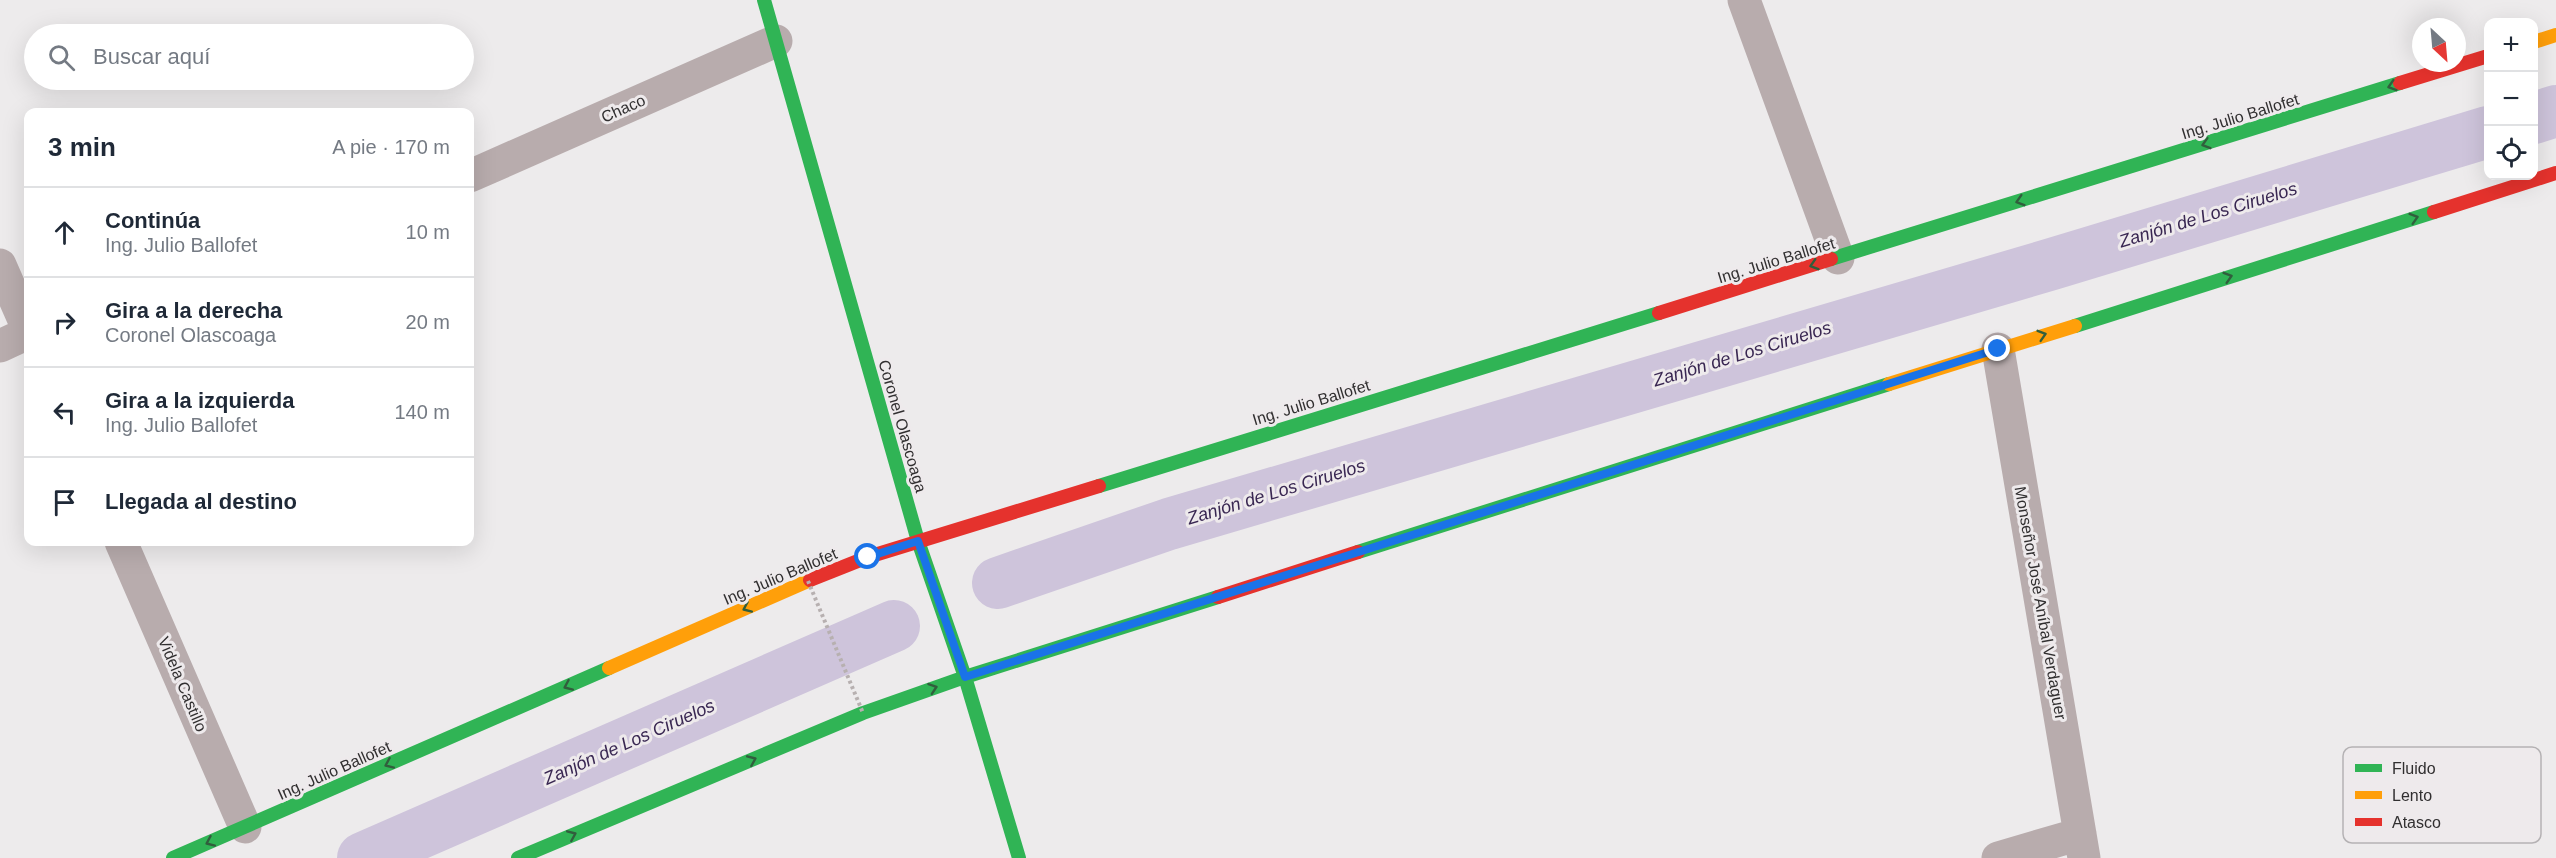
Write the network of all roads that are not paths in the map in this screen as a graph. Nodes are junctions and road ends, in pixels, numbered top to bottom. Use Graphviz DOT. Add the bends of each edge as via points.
graph roads {
  1 [pos="764,0"];
  2 [pos="1744,0"];
  3 [pos="2556,35"];
  4 [pos="776,41"];
  5 [pos="2538,41"];
  6 [pos="2484,57"];
  7 [pos="2556,173"];
  8 [pos="474,174"];
  9 [pos="1838,258"];
  10 [pos="0,265"];
  11 [pos="24,322"];
  12 [pos="24,333"];
  13 [pos="0,346"];
  14 [pos="1998,349"];
  15 [pos="918,541"];
  16 [pos="123,546"];
  17 [pos="965,677"];
  18 [pos="244,827"];
  19 [pos="2082,846"];
  20 [pos="173,858"];
  21 [pos="518,858"];
  22 [pos="1019,858"];
  23 [pos="1998,858"];
  1 -- 4 [label="street, Coronel Olascoaga"];
  2 -- 9 [label="street"];
  3 -- 5 [label="street"];
  4 -- 8 [label="street, Chaco"];
  4 -- 15 [label="street, Coronel Olascoaga"];
  6 -- 9 [label="street, Ing. Julio Ballofet, one-way"];
  14 -- 7 [label="street, one-way"];
  9 -- 15 [label="street, Ing. Julio Ballofet, one-way"];
  10 -- 11 [label="street"];
  12 -- 13 [label="street"];
  14 -- 17 [label="street"];
  14 -- 19 [label="street, Monseñor José Aníbal Verdaguer"];
  15 -- 17 [label="street, Coronel Olascoaga"];
  15 -- 18 [label="street, Ing. Julio Ballofet, one-way" via="808,581"];
  16 -- 18 [label="street, Videla Castillo"];
  21 -- 17 [label="street, one-way" via="863,713"];
  17 -- 22 [label="street, Coronel Olascoaga"];
  18 -- 20 [label="street, Ing. Julio Ballofet, one-way"];
  19 -- 23 [label="street"];
}
